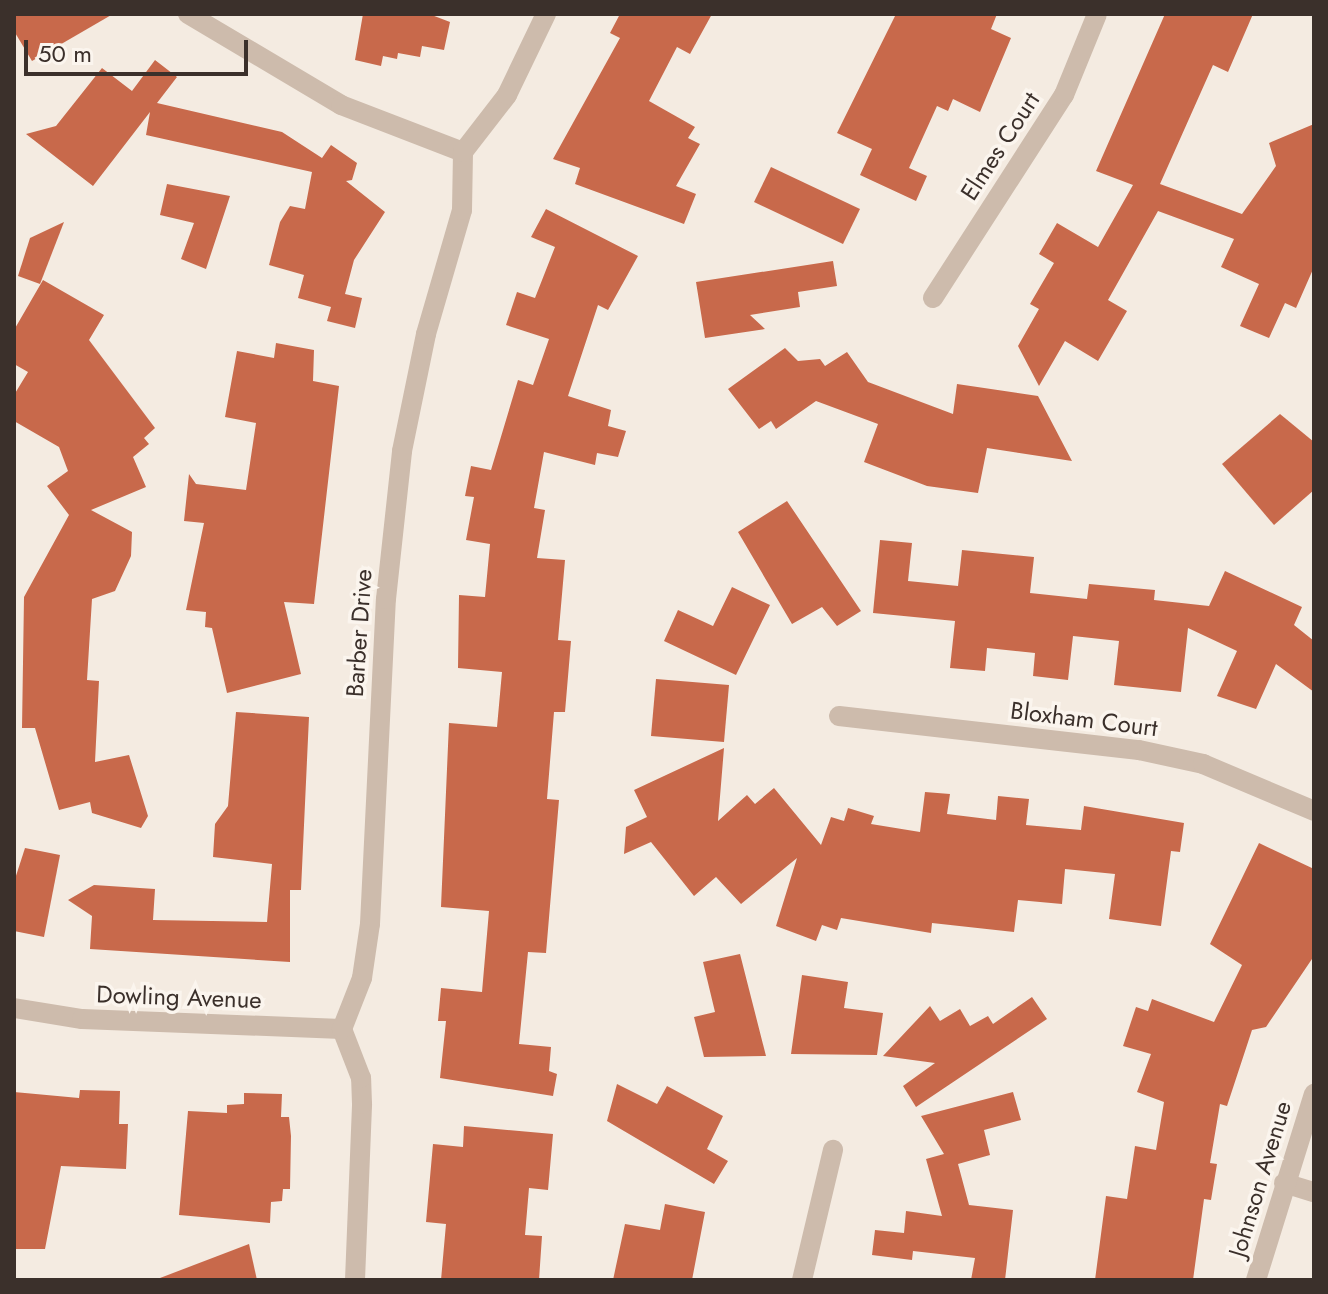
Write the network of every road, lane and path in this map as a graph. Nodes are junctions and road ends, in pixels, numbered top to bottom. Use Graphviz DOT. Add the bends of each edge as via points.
graph roads {
  1 [pos="188,14"];
  2 [pos="546,14"];
  3 [pos="1097,14"];
  4 [pos="463,152"];
  5 [pos="933,298"];
  6 [pos="839,716"];
  7 [pos="1314,811"];
  8 [pos="14,1008"];
  9 [pos="342,1029"];
  10 [pos="1314,1094"];
  11 [pos="833,1150"];
  12 [pos="1284,1183"];
  13 [pos="1314,1192"];
  14 [pos="355,1280"];
  15 [pos="802,1280"];
  16 [pos="1256,1280"];
  1 -- 4 [label="street" via="341,105"];
  2 -- 4 [label="street" via="507,95"];
  3 -- 5 [label="street, Elmes Court" via="1064,95"];
  4 -- 9 [label="street, Barber Drive" via="462,210 426,334 402,451 386,599 370,924 362,978"];
  6 -- 7 [label="street, Bloxham Court" via="1139,750 1203,764"];
  8 -- 9 [label="street, Dowling Avenue" via="82,1019"];
  9 -- 14 [label="street" via="361,1078"];
  10 -- 12 [label="street, Johnson Avenue"];
  11 -- 15 [label="street"];
  12 -- 13 [label="street"];
  12 -- 16 [label="street, Johnson Avenue"];
}
